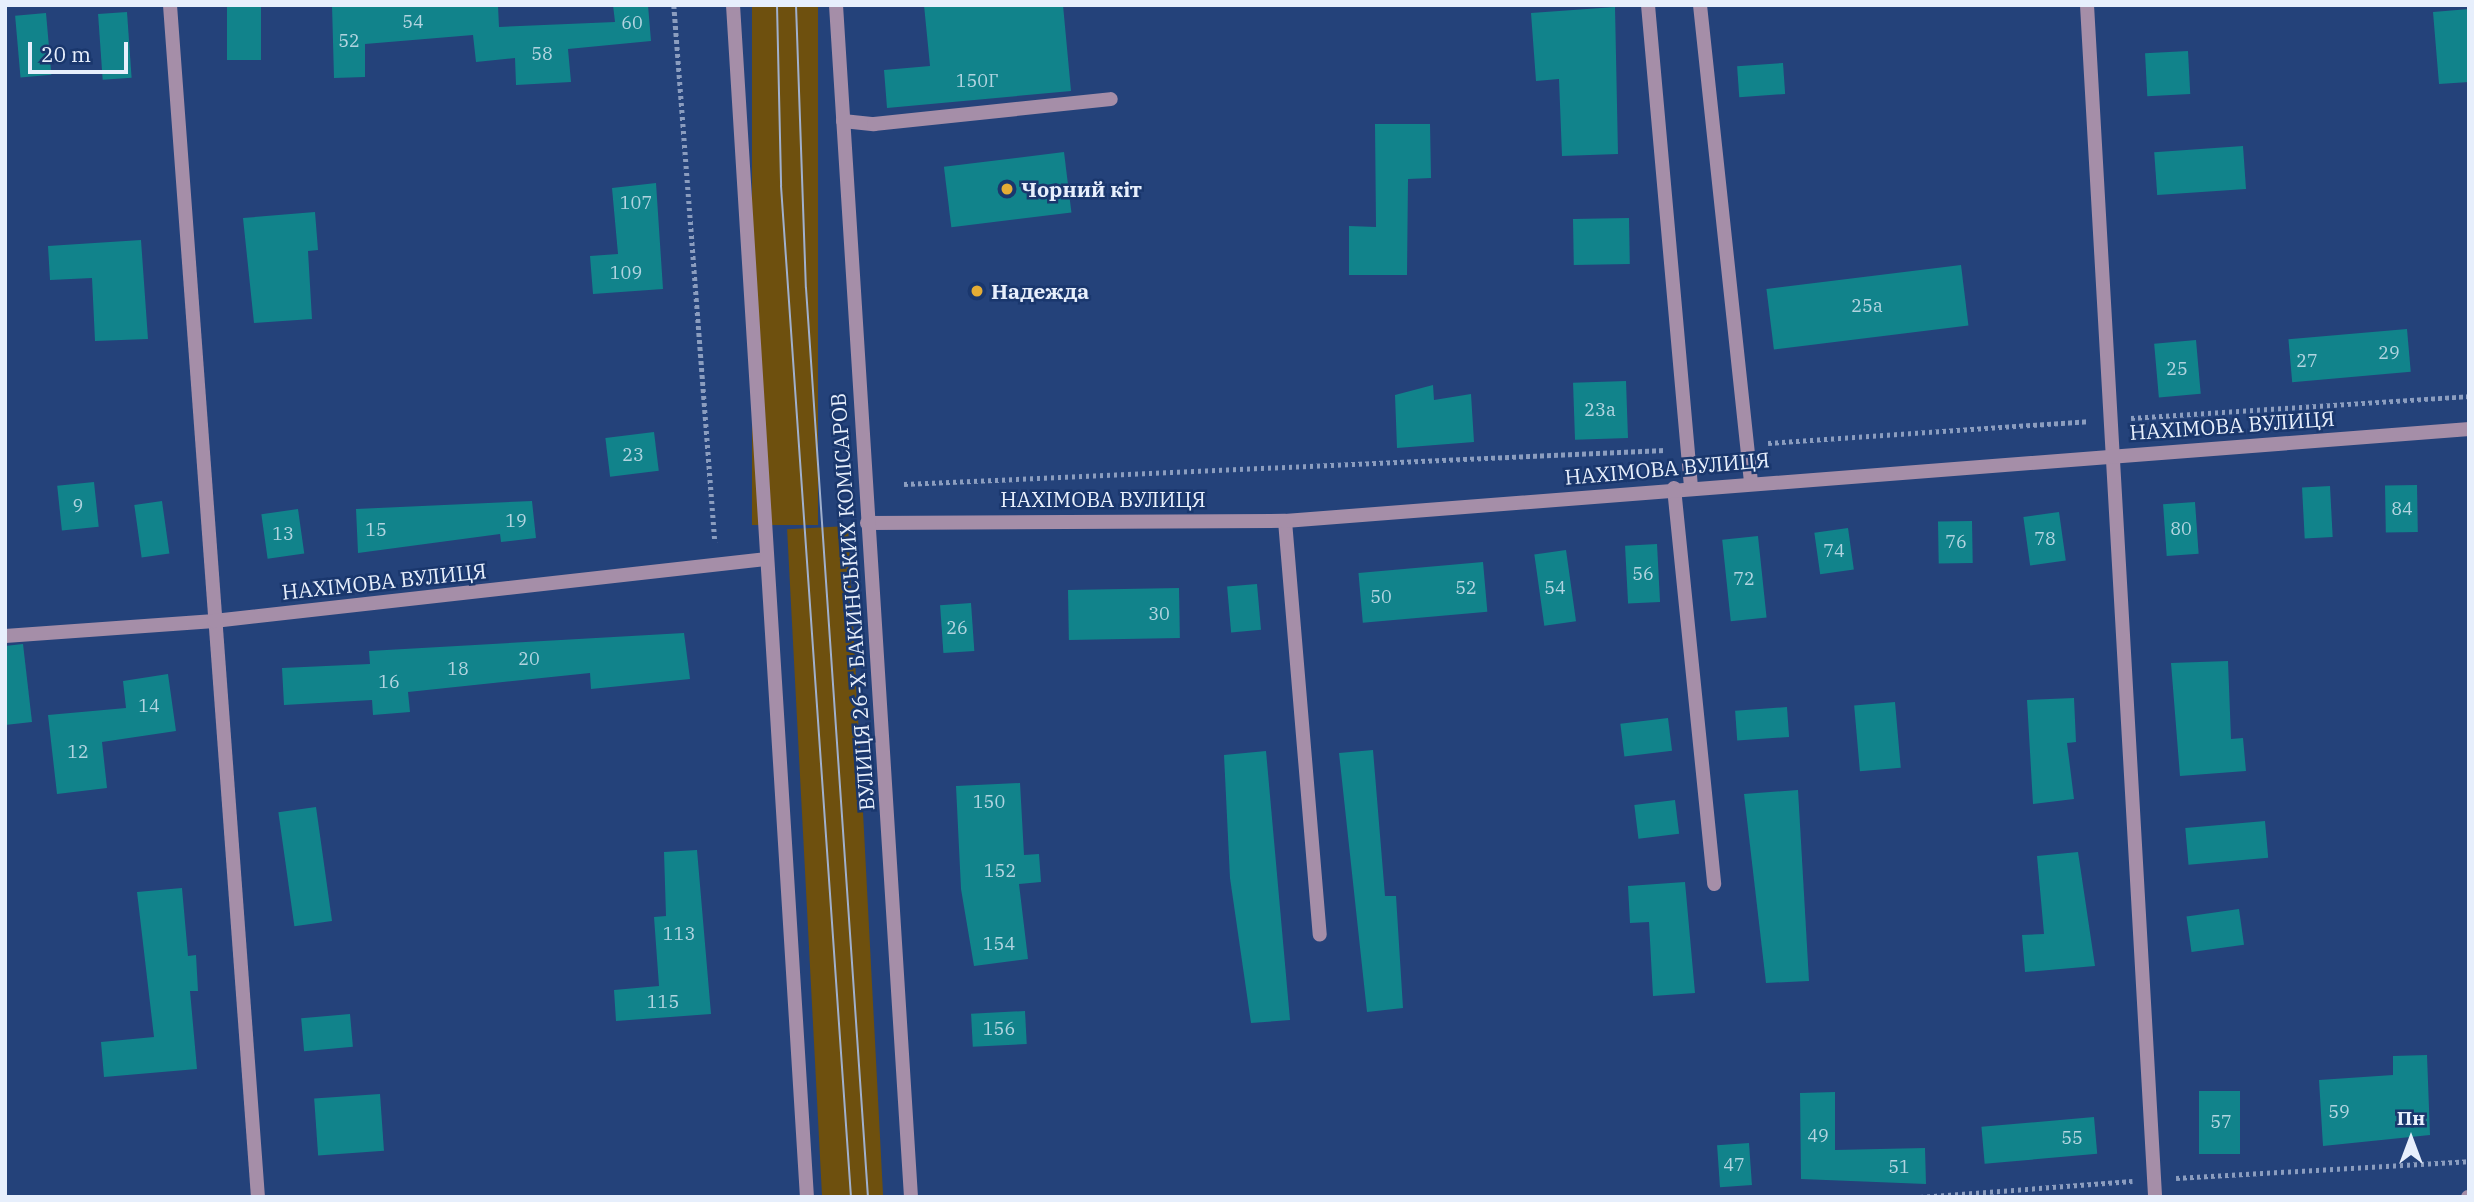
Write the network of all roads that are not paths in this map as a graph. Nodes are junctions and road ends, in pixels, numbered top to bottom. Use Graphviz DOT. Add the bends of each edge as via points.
graph roads {
  1 [pos="170,5"];
  2 [pos="733,5"];
  3 [pos="835,5"];
  4 [pos="1648,5"];
  5 [pos="1700,5"];
  6 [pos="2087,5"];
  7 [pos="1111,99"];
  8 [pos="843,121"];
  9 [pos="2469,429"];
  10 [pos="2113,454"];
  11 [pos="1751,482"];
  12 [pos="1692,487"];
  13 [pos="1674,488"];
  14 [pos="1285,521"];
  15 [pos="867,523"];
  16 [pos="766,559"];
  17 [pos="214,621"];
  18 [pos="5,636"];
  19 [pos="1714,884"];
  20 [pos="1320,935"];
  21 [pos="258,1197"];
  22 [pos="807,1197"];
  23 [pos="911,1197"];
  24 [pos="2155,1197"];
  1 -- 17 [label="street"];
  2 -- 16 [label="street"];
  3 -- 8 [label="street, ВУЛИЦЯ 26-Х БАКИНСЬКИХ КОМІСАРОВ"];
  4 -- 12 [label="street"];
  5 -- 11 [label="street"];
  6 -- 10 [label="street"];
  7 -- 8 [label="street" via="874,124"];
  8 -- 15 [label="street, ВУЛИЦЯ 26-Х БАКИНСЬКИХ КОМІСАРОВ"];
  9 -- 10 [label="street, НАХІМОВА ВУЛИЦЯ"];
  10 -- 11 [label="street, НАХІМОВА ВУЛИЦЯ"];
  10 -- 24 [label="street"];
  11 -- 12 [label="street, НАХІМОВА ВУЛИЦЯ"];
  12 -- 13 [label="street, НАХІМОВА ВУЛИЦЯ"];
  13 -- 14 [label="street, НАХІМОВА ВУЛИЦЯ"];
  13 -- 19 [label="street"];
  14 -- 15 [label="street, НАХІМОВА ВУЛИЦЯ"];
  14 -- 20 [label="street"];
  15 -- 23 [label="street, ВУЛИЦЯ 26-Х БАКИНСЬКИХ КОМІСАРОВ"];
  16 -- 17 [label="street, НАХІМОВА ВУЛИЦЯ"];
  16 -- 22 [label="street"];
  17 -- 18 [label="street, НАХІМОВА ВУЛИЦЯ"];
  17 -- 21 [label="street"];
}
